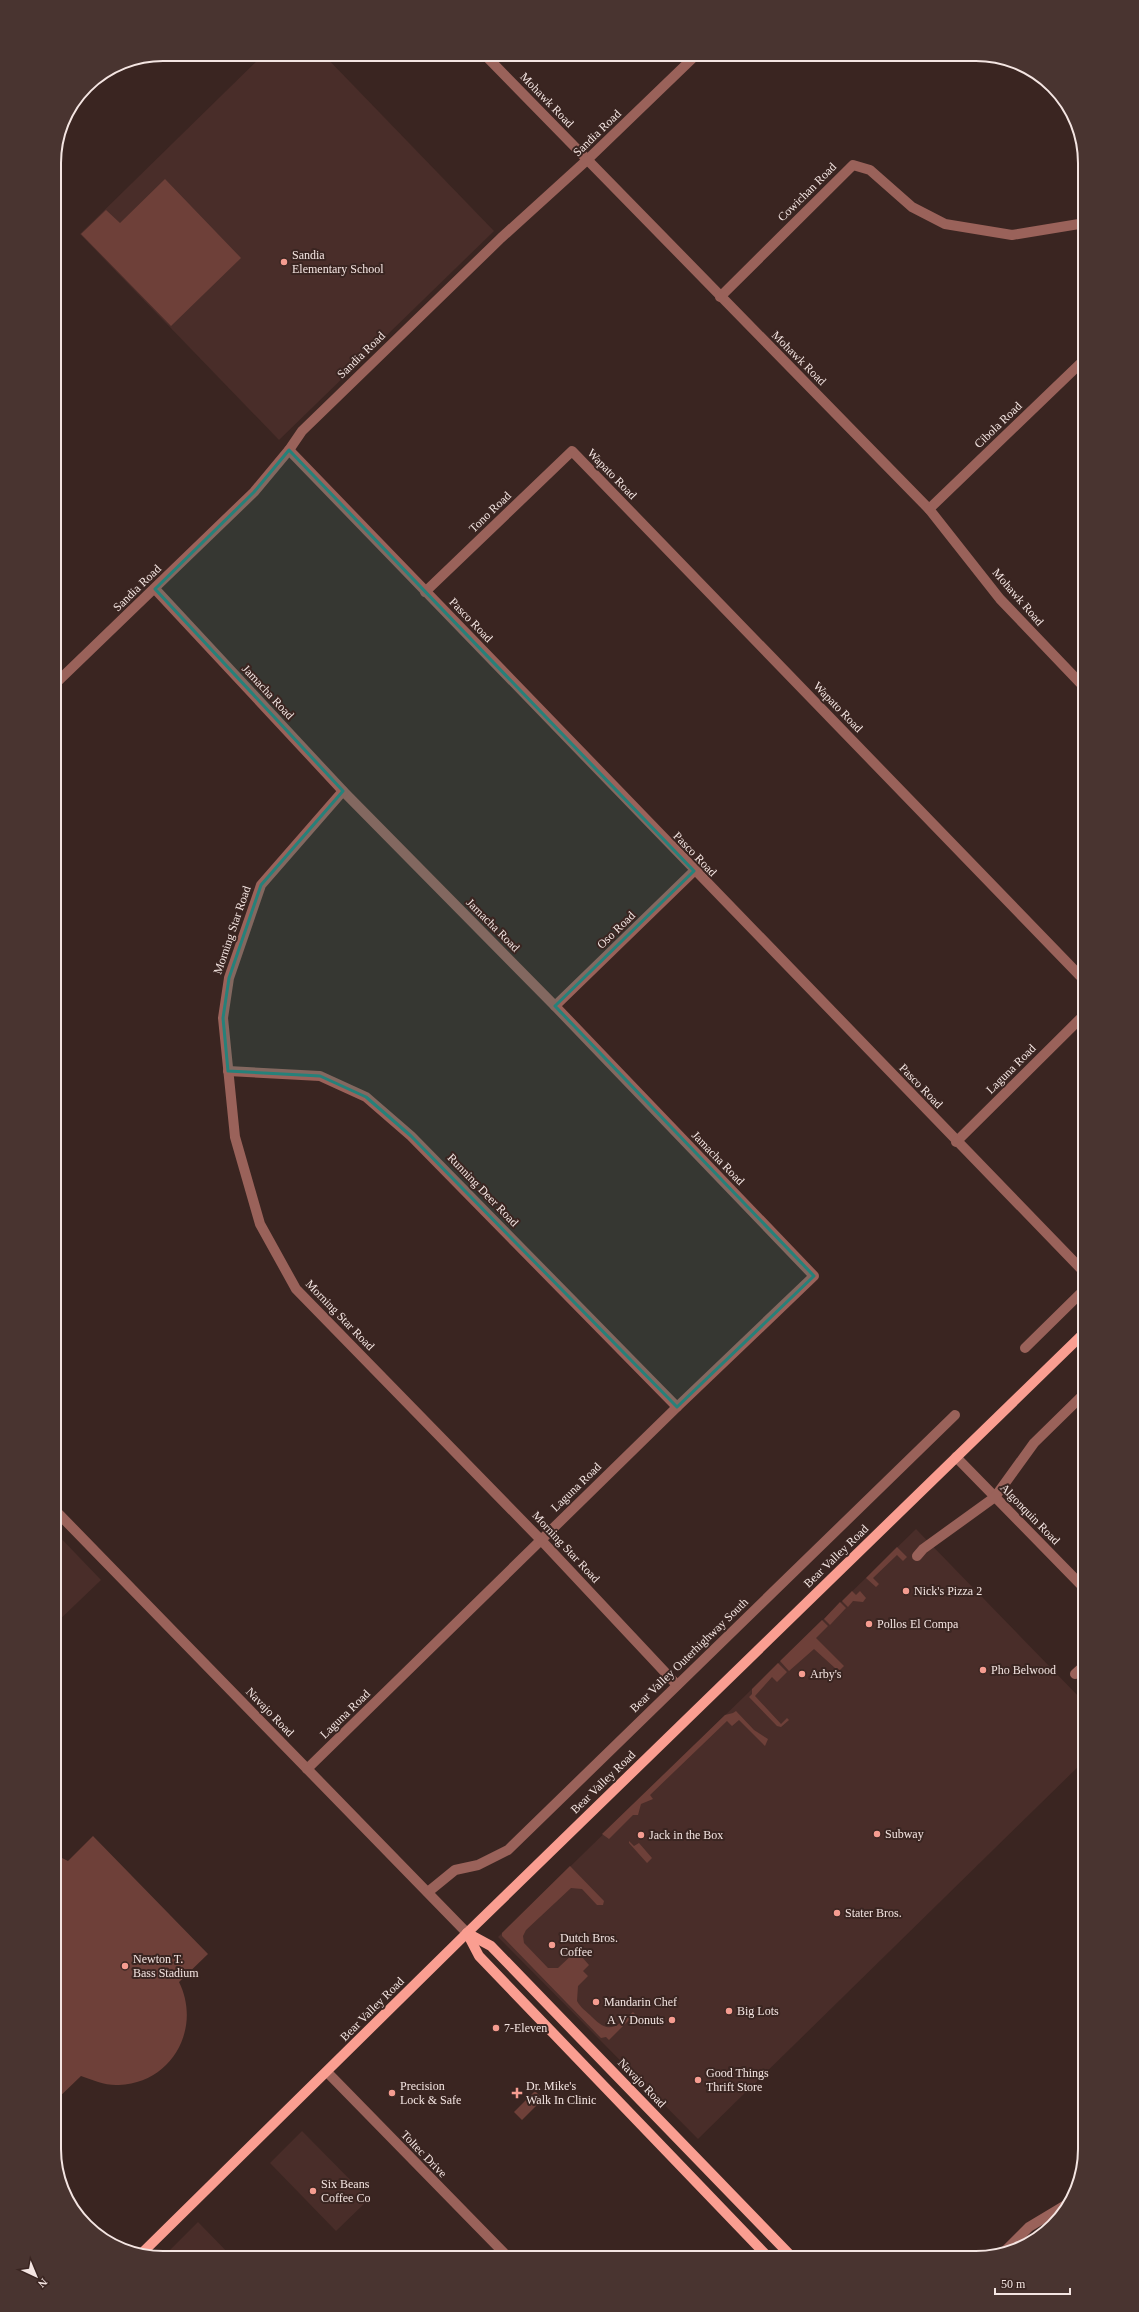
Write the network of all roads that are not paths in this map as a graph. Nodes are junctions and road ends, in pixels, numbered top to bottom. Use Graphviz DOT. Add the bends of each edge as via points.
graph roads {
  1 [pos="491,61"];
  2 [pos="690,61"];
  3 [pos="587,160"];
  4 [pos="1078,224"];
  5 [pos="720,297"];
  6 [pos="1078,366"];
  7 [pos="289,450"];
  8 [pos="572,451"];
  9 [pos="928,509"];
  10 [pos="155,589"];
  11 [pos="426,592"];
  12 [pos="61,678"];
  13 [pos="1078,681"];
  14 [pos="343,791"];
  15 [pos="694,871"];
  16 [pos="1078,973"];
  17 [pos="555,1006"];
  18 [pos="1078,1021"];
  19 [pos="228,1071"];
  20 [pos="956,1142"];
  21 [pos="1078,1266"];
  22 [pos="814,1276"];
  23 [pos="1078,1296"];
  24 [pos="1078,1339"];
  25 [pos="1025,1348"];
  26 [pos="1078,1400"];
  27 [pos="677,1407"];
  28 [pos="955,1415"];
  29 [pos="956,1457"];
  30 [pos="995,1497"];
  31 [pos="61,1516"];
  32 [pos="541,1540"];
  33 [pos="917,1556"];
  34 [pos="1078,1581"];
  35 [pos="1078,1671"];
  36 [pos="1075,1674"];
  37 [pos="677,1685"];
  38 [pos="307,1769"];
  39 [pos="428,1892"];
  40 [pos="467,1933"];
  41 [pos="327,2072"];
  42 [pos="1058,2210"];
  43 [pos="1012,2245"];
  44 [pos="146,2249"];
  45 [pos="502,2251"];
  46 [pos="762,2251"];
  47 [pos="786,2251"];
  1 -- 3 [label="street, Mohawk Road"];
  2 -- 3 [label="street, Sandia Road"];
  3 -- 5 [label="street, Mohawk Road"];
  3 -- 7 [label="street, Sandia Road" via="501,238 302,431"];
  4 -- 5 [label="street, Cowichan Road" via="1012,235 945,224 912,207 870,170 852,165"];
  5 -- 9 [label="street, Mohawk Road"];
  6 -- 9 [label="street, Cibola Road"];
  7 -- 10 [label="street, Sandia Road" via="254,492"];
  7 -- 11 [label="street, Pasco Road"];
  8 -- 11 [label="street, Tono Road"];
  8 -- 16 [label="street, Wapato Road"];
  9 -- 13 [label="street, Mohawk Road" via="1000,599"];
  10 -- 12 [label="street, Sandia Road"];
  10 -- 14 [label="street, Jamacha Road"];
  11 -- 15 [label="street, Pasco Road"];
  14 -- 17 [label="street, Jamacha Road"];
  14 -- 19 [label="street, Morning Star Road" via="261,885 229,978 223,1018"];
  15 -- 17 [label="street, Oso Road"];
  15 -- 20 [label="street, Pasco Road"];
  17 -- 22 [label="street, Jamacha Road"];
  18 -- 20 [label="street, Laguna Road"];
  19 -- 27 [label="street, Running Deer Road" via="320,1076 366,1097 411,1136"];
  19 -- 32 [label="street, Morning Star Road" via="235,1137 260,1224 296,1289"];
  20 -- 21 [label="street, Pasco Road"];
  22 -- 27 [label="street, Laguna Road"];
  23 -- 25 [label="street"];
  24 -- 29 [label="main road, Bear Valley Road"];
  26 -- 30 [label="street" via="1034,1443"];
  27 -- 32 [label="street, Laguna Road"];
  28 -- 37 [label="street, Bear Valley Outerhighway South"];
  29 -- 30 [label="street, Algonquin Road"];
  29 -- 40 [label="main road, Bear Valley Road"];
  30 -- 33 [label="street"];
  30 -- 34 [label="street, Algonquin Road"];
  31 -- 38 [label="street, Navajo Road"];
  32 -- 37 [label="street, Morning Star Road"];
  32 -- 38 [label="street, Laguna Road"];
  35 -- 36 [label="street"];
  37 -- 39 [label="street, Bear Valley Outerhighway South" via="508,1850 478,1864 455,1870"];
  38 -- 39 [label="street, Navajo Road"];
  39 -- 40 [label="street, Navajo Road"];
  40 -- 41 [label="main road, Bear Valley Road"];
  40 -- 46 [label="main road, Navajo Road" via="479,1956"];
  40 -- 47 [label="main road, Navajo Road" via="491,1946"];
  41 -- 44 [label="main road, Bear Valley Road"];
  41 -- 45 [label="street, Toltec Drive"];
  42 -- 43 [label="street" via="1030,2227"];
}
